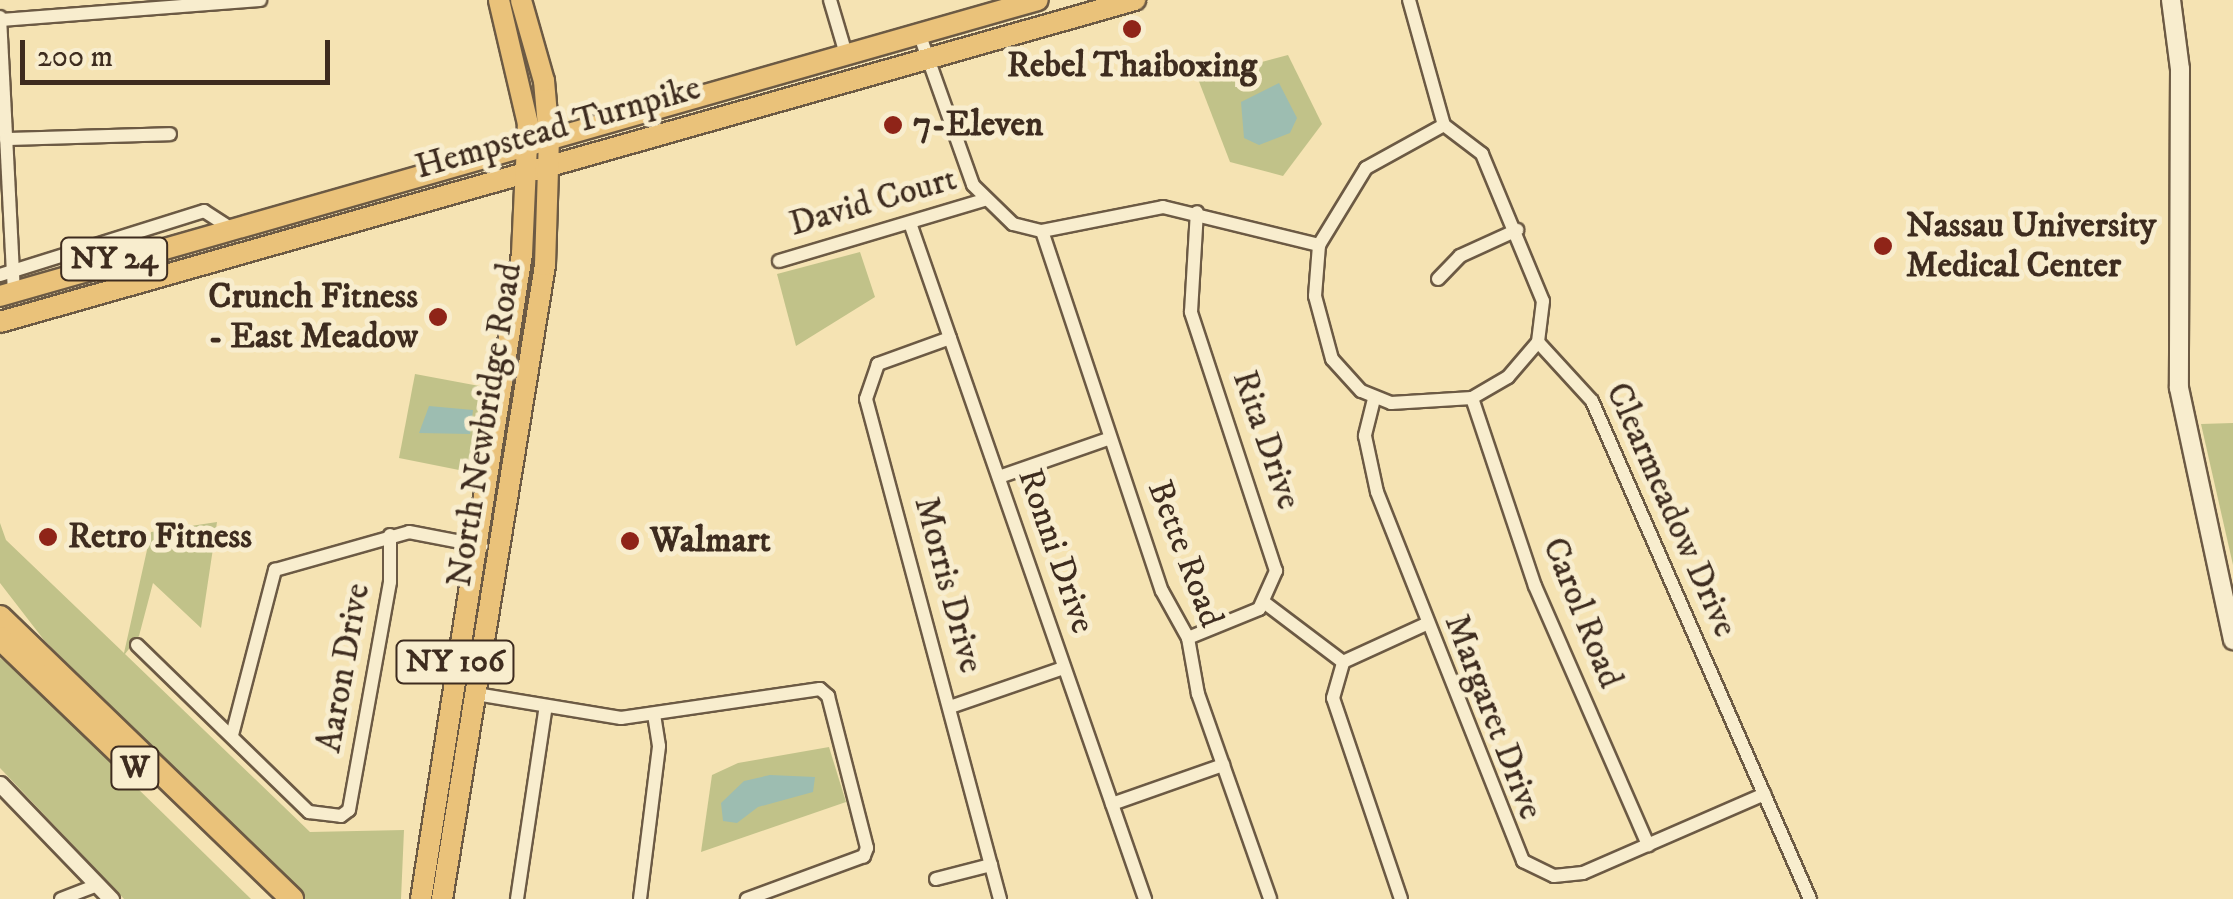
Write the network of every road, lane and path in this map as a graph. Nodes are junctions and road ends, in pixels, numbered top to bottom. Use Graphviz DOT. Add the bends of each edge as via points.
graph roads {
  1 [pos="260,0"];
  2 [pos="499,0"];
  3 [pos="521,0"];
  4 [pos="830,0"];
  5 [pos="1038,0"];
  6 [pos="1135,0"];
  7 [pos="1409,0"];
  8 [pos="2172,0"];
  9 [pos="0,18"];
  10 [pos="919,33"];
  11 [pos="846,54"];
  12 [pos="927,58"];
  13 [pos="1444,125"];
  14 [pos="170,134"];
  15 [pos="549,138"];
  16 [pos="6,139"];
  17 [pos="528,144"];
  18 [pos="551,165"];
  19 [pos="528,172"];
  20 [pos="984,200"];
  21 [pos="1197,212"];
  22 [pos="910,223"];
  23 [pos="230,227"];
  24 [pos="1517,230"];
  25 [pos="1042,231"];
  26 [pos="1319,246"];
  27 [pos="128,254"];
  28 [pos="778,261"];
  29 [pos="1438,279"];
  30 [pos="7,283"];
  31 [pos="36,310"];
  32 [pos="0,322"];
  33 [pos="950,338"];
  34 [pos="1538,342"];
  35 [pos="1472,398"];
  36 [pos="1374,399"];
  37 [pos="499,419"];
  38 [pos="520,425"];
  39 [pos="1108,439"];
  40 [pos="999,476"];
  41 [pos="390,536"];
  42 [pos="477,545"];
  43 [pos="499,549"];
  44 [pos="0,596"];
  45 [pos="1266,602"];
  46 [pos="0,617"];
  47 [pos="1424,625"];
  48 [pos="0,638"];
  49 [pos="1188,638"];
  50 [pos="2233,640"];
  51 [pos="136,645"];
  52 [pos="0,652"];
  53 [pos="34,661"];
  54 [pos="1343,662"];
  55 [pos="1063,668"];
  56 [pos="476,694"];
  57 [pos="546,706"];
  58 [pos="950,706"];
  59 [pos="654,716"];
  60 [pos="232,735"];
  61 [pos="1223,765"];
  62 [pos="0,784"];
  63 [pos="1765,794"];
  64 [pos="1112,804"];
  65 [pos="1648,845"];
  66 [pos="991,865"];
  67 [pos="936,879"];
  68 [pos="98,886"];
  69 [pos="61,899"];
  70 [pos="111,899"];
  71 [pos="270,899"];
  72 [pos="292,899"];
  73 [pos="421,899"];
  74 [pos="442,899"];
  75 [pos="516,899"];
  76 [pos="640,899"];
  77 [pos="748,899"];
  78 [pos="1000,899"];
  79 [pos="1145,899"];
  80 [pos="1270,899"];
  81 [pos="1400,899"];
  82 [pos="1810,899"];
  1 -- 9 [label="street"];
  2 -- 17 [label="main road, NY 106" via="524,94"];
  3 -- 15 [label="main road, NY 106" via="544,81"];
  4 -- 11 [label="street"];
  5 -- 10 [label="main road, Hempstead Turnpike / NY 24"];
  6 -- 12 [label="main road, Hempstead Turnpike / NY 24"];
  7 -- 13 [label="street"];
  8 -- 50 [label="main road" via="2180,68 2179,388"];
  9 -- 16 [label="street"];
  10 -- 11 [label="main road, Hempstead Turnpike / NY 24"];
  10 -- 12 [label="street"];
  11 -- 15 [label="main road, Hempstead Turnpike / NY 24"];
  12 -- 18 [label="main road, Hempstead Turnpike / NY 24"];
  12 -- 20 [label="street"];
  13 -- 24 [label="street" via="1482,154"];
  13 -- 26 [label="street" via="1366,168 1341,197"];
  14 -- 16 [label="street"];
  15 -- 17 [label="main road, Hempstead Turnpike / NY 24"];
  15 -- 18 [label="main road, North Newbridge Road / NY 106"];
  16 -- 30 [label="street"];
  17 -- 19 [label="main road, NY 106"];
  17 -- 23 [label="main road, Hempstead Turnpike / NY 24"];
  18 -- 19 [label="main road, Hempstead Turnpike / NY 24"];
  18 -- 38 [label="main road, North Newbridge Road / NY 106"];
  19 -- 31 [label="main road, Hempstead Turnpike / NY 24"];
  19 -- 37 [label="main road, North Newbridge Road / NY 106"];
  20 -- 22 [label="street, David Court"];
  20 -- 25 [label="street" via="1014,224"];
  21 -- 25 [label="street" via="1129,210"];
  21 -- 26 [label="street"];
  21 -- 45 [label="street, Rita Drive" via="1191,312 1272,548 1276,571"];
  22 -- 28 [label="street, David Court"];
  22 -- 33 [label="street, Ronni Drive"];
  23 -- 27 [label="main road, Hempstead Turnpike / NY 24"];
  23 -- 30 [label="street" via="204,211"];
  24 -- 29 [label="street" via="1460,256"];
  24 -- 34 [label="street" via="1541,290"];
  25 -- 39 [label="street, Bette Road"];
  26 -- 36 [label="street" via="1321,332 1338,368"];
  27 -- 30 [label="main road, Hempstead Turnpike / NY 24"];
  27 -- 31 [label="main road" via="37,294"];
  31 -- 32 [label="main road, Hempstead Turnpike / NY 24"];
  33 -- 40 [label="street, Ronni Drive"];
  33 -- 58 [label="street, Morris Drive" via="884,360 866,392"];
  34 -- 35 [label="street" via="1518,370"];
  34 -- 63 [label="street, Clearmeadow Drive" via="1592,401"];
  35 -- 36 [label="street"];
  35 -- 65 [label="street, Carol Road" via="1550,622"];
  36 -- 47 [label="street, Margaret Drive" via="1366,458"];
  37 -- 38 [label="main road"];
  37 -- 42 [label="main road, North Newbridge Road / NY 106"];
  38 -- 43 [label="main road, North Newbridge Road / NY 106"];
  39 -- 40 [label="street"];
  39 -- 49 [label="street, Bette Road"];
  40 -- 55 [label="street, Ronni Drive"];
  41 -- 42 [label="street" via="410,532"];
  41 -- 60 [label="street" via="275,570"];
  41 -- 60 [label="street, Aaron Drive" via="390,582 349,810 328,818 309,812"];
  42 -- 43 [label="street"];
  42 -- 73 [label="main road, North Newbridge Road / NY 106"];
  43 -- 56 [label="main road, North Newbridge Road / NY 106"];
  44 -- 53 [label="highway"];
  45 -- 49 [label="street"];
  45 -- 54 [label="street"];
  46 -- 53 [label="highway, W"];
  47 -- 54 [label="street"];
  47 -- 65 [label="street, Margaret Drive" via="1523,861 1566,876"];
  48 -- 53 [label="highway, W"];
  49 -- 61 [label="street, Bette Road"];
  51 -- 60 [label="street"];
  52 -- 53 [label="highway"];
  53 -- 71 [label="highway, W"];
  53 -- 72 [label="highway, W"];
  54 -- 81 [label="street" via="1337,719"];
  55 -- 58 [label="street"];
  55 -- 64 [label="street, Ronni Drive"];
  56 -- 57 [label="street"];
  56 -- 74 [label="main road, North Newbridge Road / NY 106"];
  57 -- 59 [label="street"];
  57 -- 75 [label="street"];
  58 -- 66 [label="street, Morris Drive"];
  59 -- 76 [label="street" via="660,746"];
  59 -- 77 [label="street" via="804,686 828,696 864,856"];
  61 -- 64 [label="street"];
  61 -- 80 [label="street, Bette Road"];
  62 -- 68 [label="street"];
  63 -- 65 [label="street, Margaret Drive"];
  63 -- 82 [label="street, Clearmeadow Drive"];
  64 -- 79 [label="street, Ronni Drive"];
  66 -- 67 [label="street"];
  66 -- 78 [label="street, Morris Drive"];
  68 -- 69 [label="street"];
  68 -- 70 [label="street"];
}
